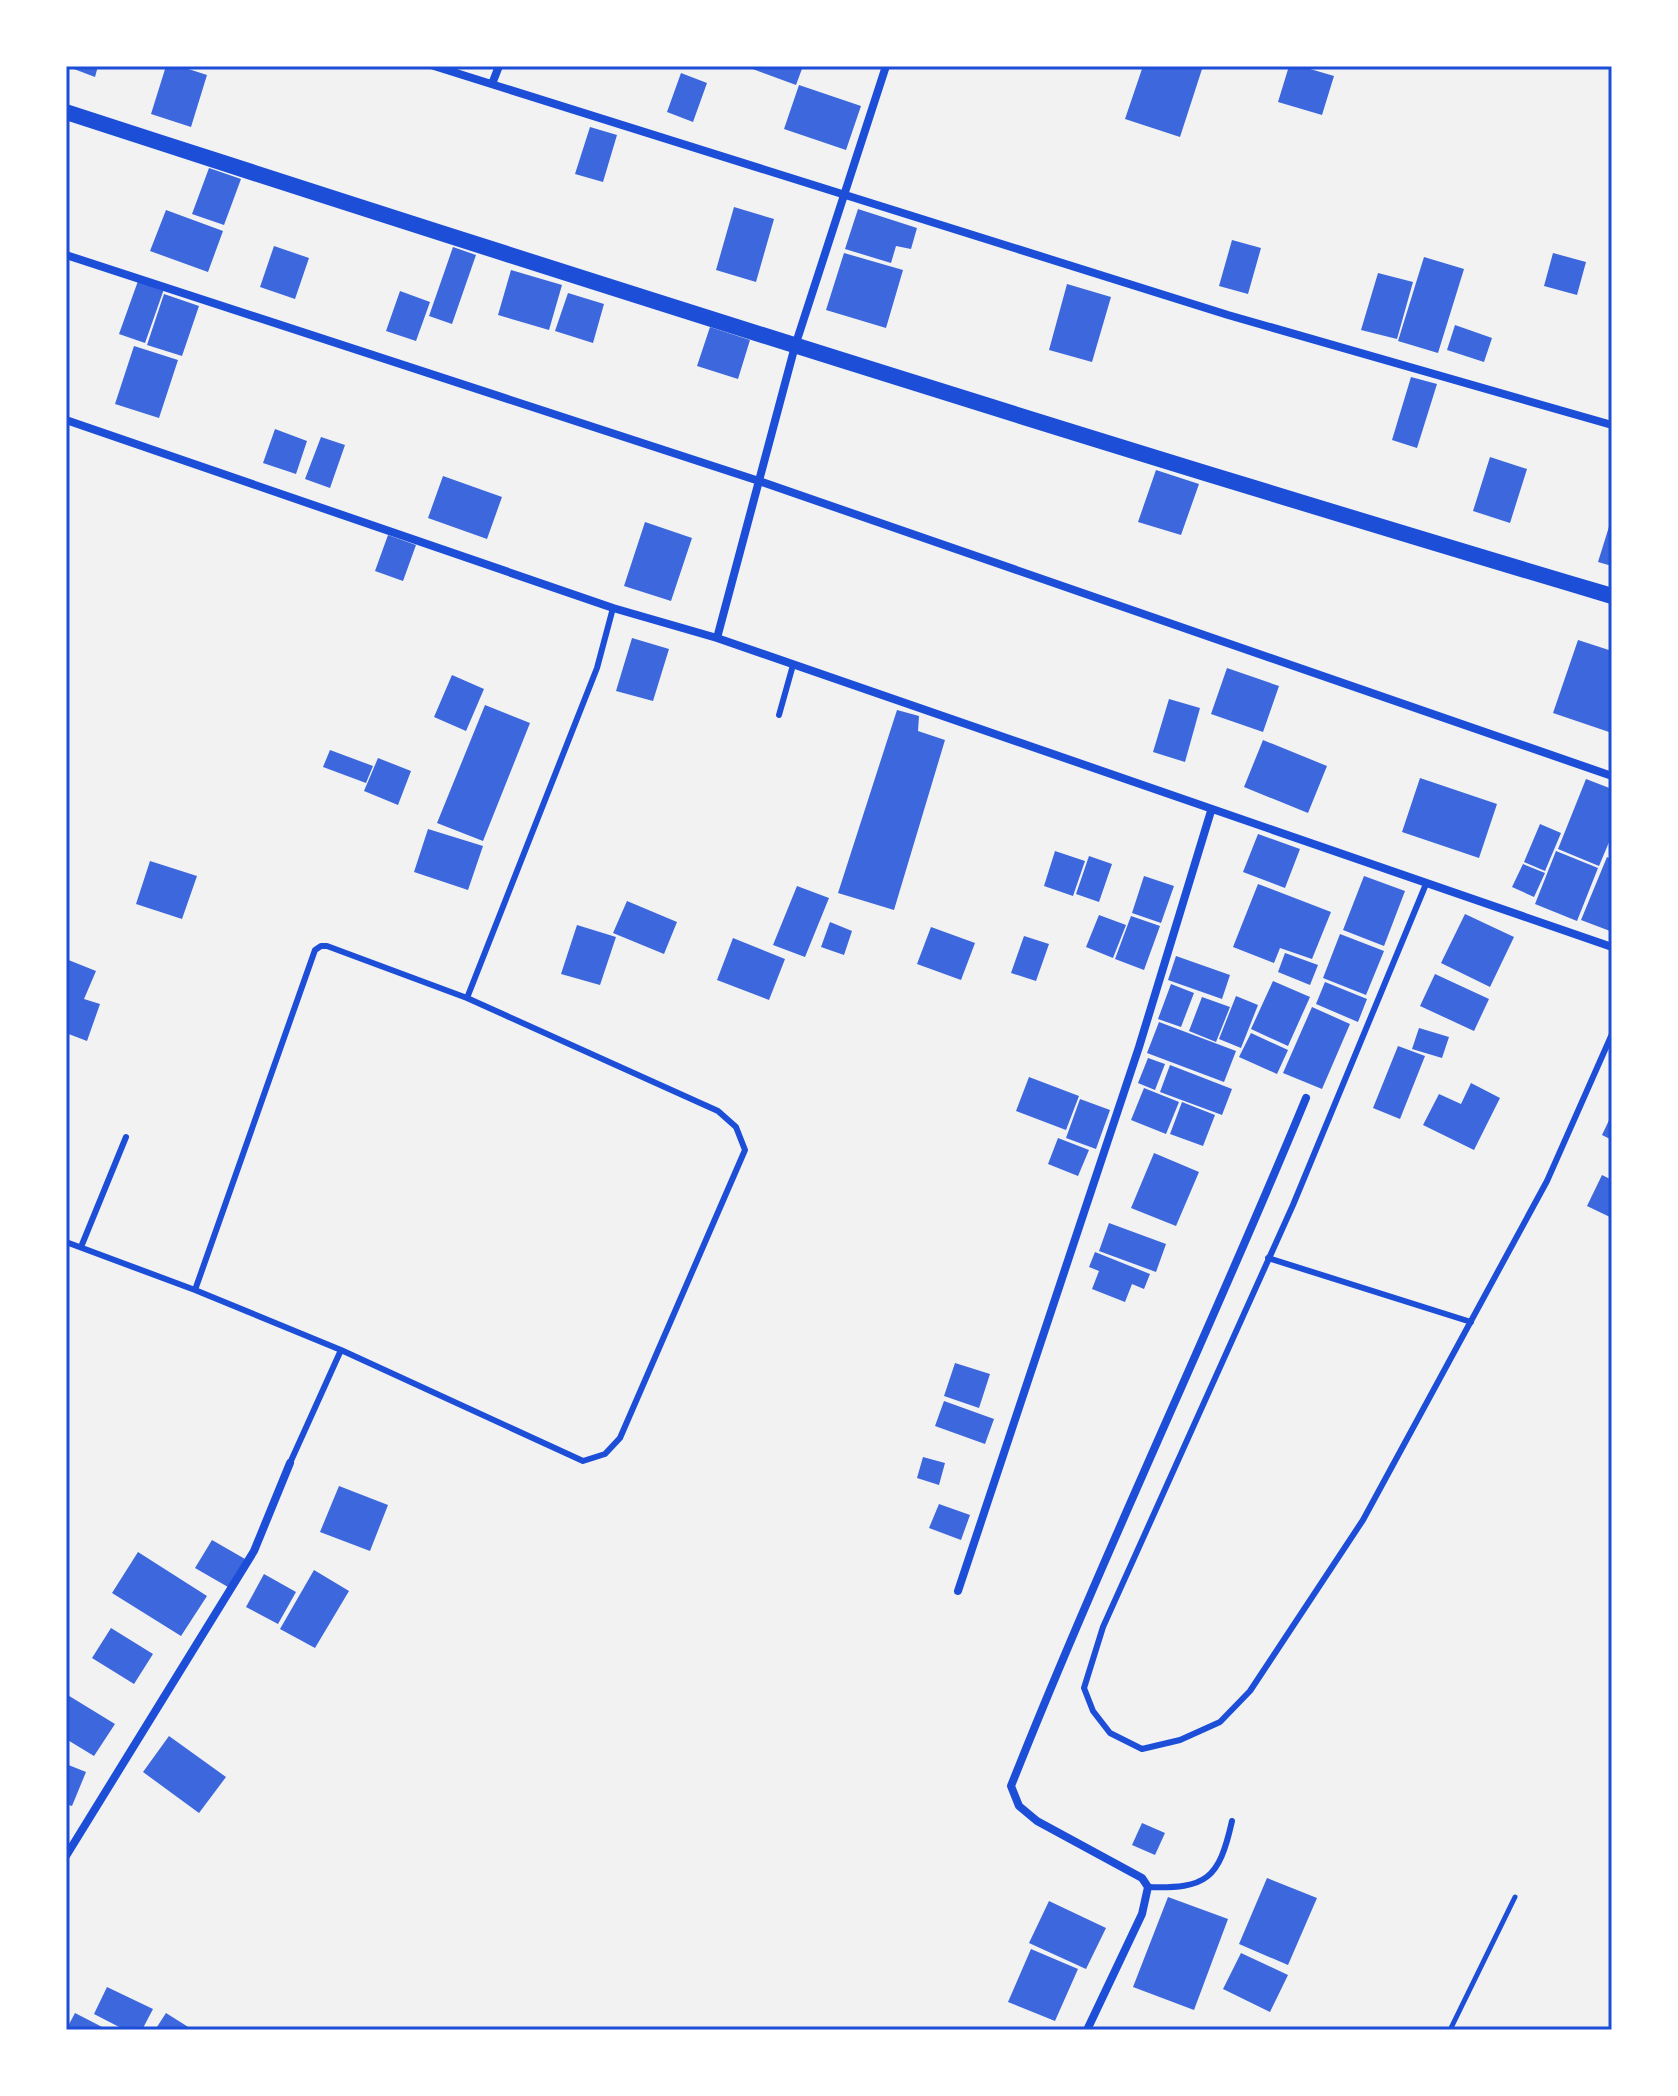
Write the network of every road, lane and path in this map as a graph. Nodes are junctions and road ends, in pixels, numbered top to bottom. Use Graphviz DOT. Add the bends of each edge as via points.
graph roads {
  1 [pos="434,66"];
  2 [pos="499,66"];
  3 [pos="886,66"];
  4 [pos="492,84"];
  5 [pos="66,112"];
  6 [pos="844,195"];
  7 [pos="66,255"];
  8 [pos="795,346"];
  9 [pos="66,420"];
  10 [pos="1612,425"];
  11 [pos="759,481"];
  12 [pos="1612,596"];
  13 [pos="613,608"];
  14 [pos="717,638"];
  15 [pos="793,665"];
  16 [pos="779,715"];
  17 [pos="1612,776"];
  18 [pos="1211,811"];
  19 [pos="1426,884"];
  20 [pos="1612,947"];
  21 [pos="467,998"];
  22 [pos="1612,1034"];
  23 [pos="1306,1098"];
  24 [pos="126,1137"];
  25 [pos="66,1242"];
  26 [pos="81,1247"];
  27 [pos="1268,1258"];
  28 [pos="195,1290"];
  29 [pos="1471,1322"];
  30 [pos="341,1350"];
  31 [pos="290,1463"];
  32 [pos="958,1591"];
  33 [pos="1232,1821"];
  34 [pos="66,1856"];
  35 [pos="1148,1887"];
  36 [pos="1515,1897"];
  37 [pos="1087,2030"];
  38 [pos="1450,2030"];
  1 -- 4 [label="street"];
  2 -- 4 [label="street"];
  3 -- 6 [label="street"];
  4 -- 6 [label="street"];
  5 -- 8 [label="main road"];
  6 -- 8 [label="street"];
  6 -- 10 [label="street" via="1228,315"];
  7 -- 11 [label="street"];
  8 -- 11 [label="street"];
  8 -- 12 [label="main road"];
  9 -- 13 [label="street"];
  11 -- 14 [label="street"];
  11 -- 17 [label="street"];
  13 -- 14 [label="street"];
  13 -- 21 [label="lane" via="597,668"];
  14 -- 15 [label="street"];
  15 -- 16 [label="lane"];
  15 -- 18 [label="street"];
  18 -- 19 [label="street"];
  18 -- 32 [label="street" via="1139,1047"];
  19 -- 20 [label="street"];
  19 -- 27 [label="lane"];
  21 -- 28 [label="lane" via="327,946 315,950"];
  21 -- 30 [label="lane" via="718,1111 736,1127 745,1150 620,1438 605,1454 583,1461"];
  22 -- 29 [label="lane" via="1547,1181"];
  23 -- 35 [label="street" via="1011,1786 1019,1806 1037,1821 1142,1878"];
  24 -- 26 [label="lane"];
  25 -- 26 [label="lane"];
  26 -- 28 [label="lane"];
  27 -- 29 [label="lane"];
  27 -- 29 [label="lane" via="1103,1627 1084,1688 1110,1733 1142,1749 1220,1722 1250,1691 1363,1520"];
  28 -- 30 [label="lane"];
  30 -- 31 [label="lane"];
  31 -- 34 [label="street" via="254,1551"];
  33 -- 35 [label="lane" via="1225,1851 1206,1880 1190,1887"];
  35 -- 37 [label="street" via="1142,1914"];
  36 -- 38 [label="path"];
}
